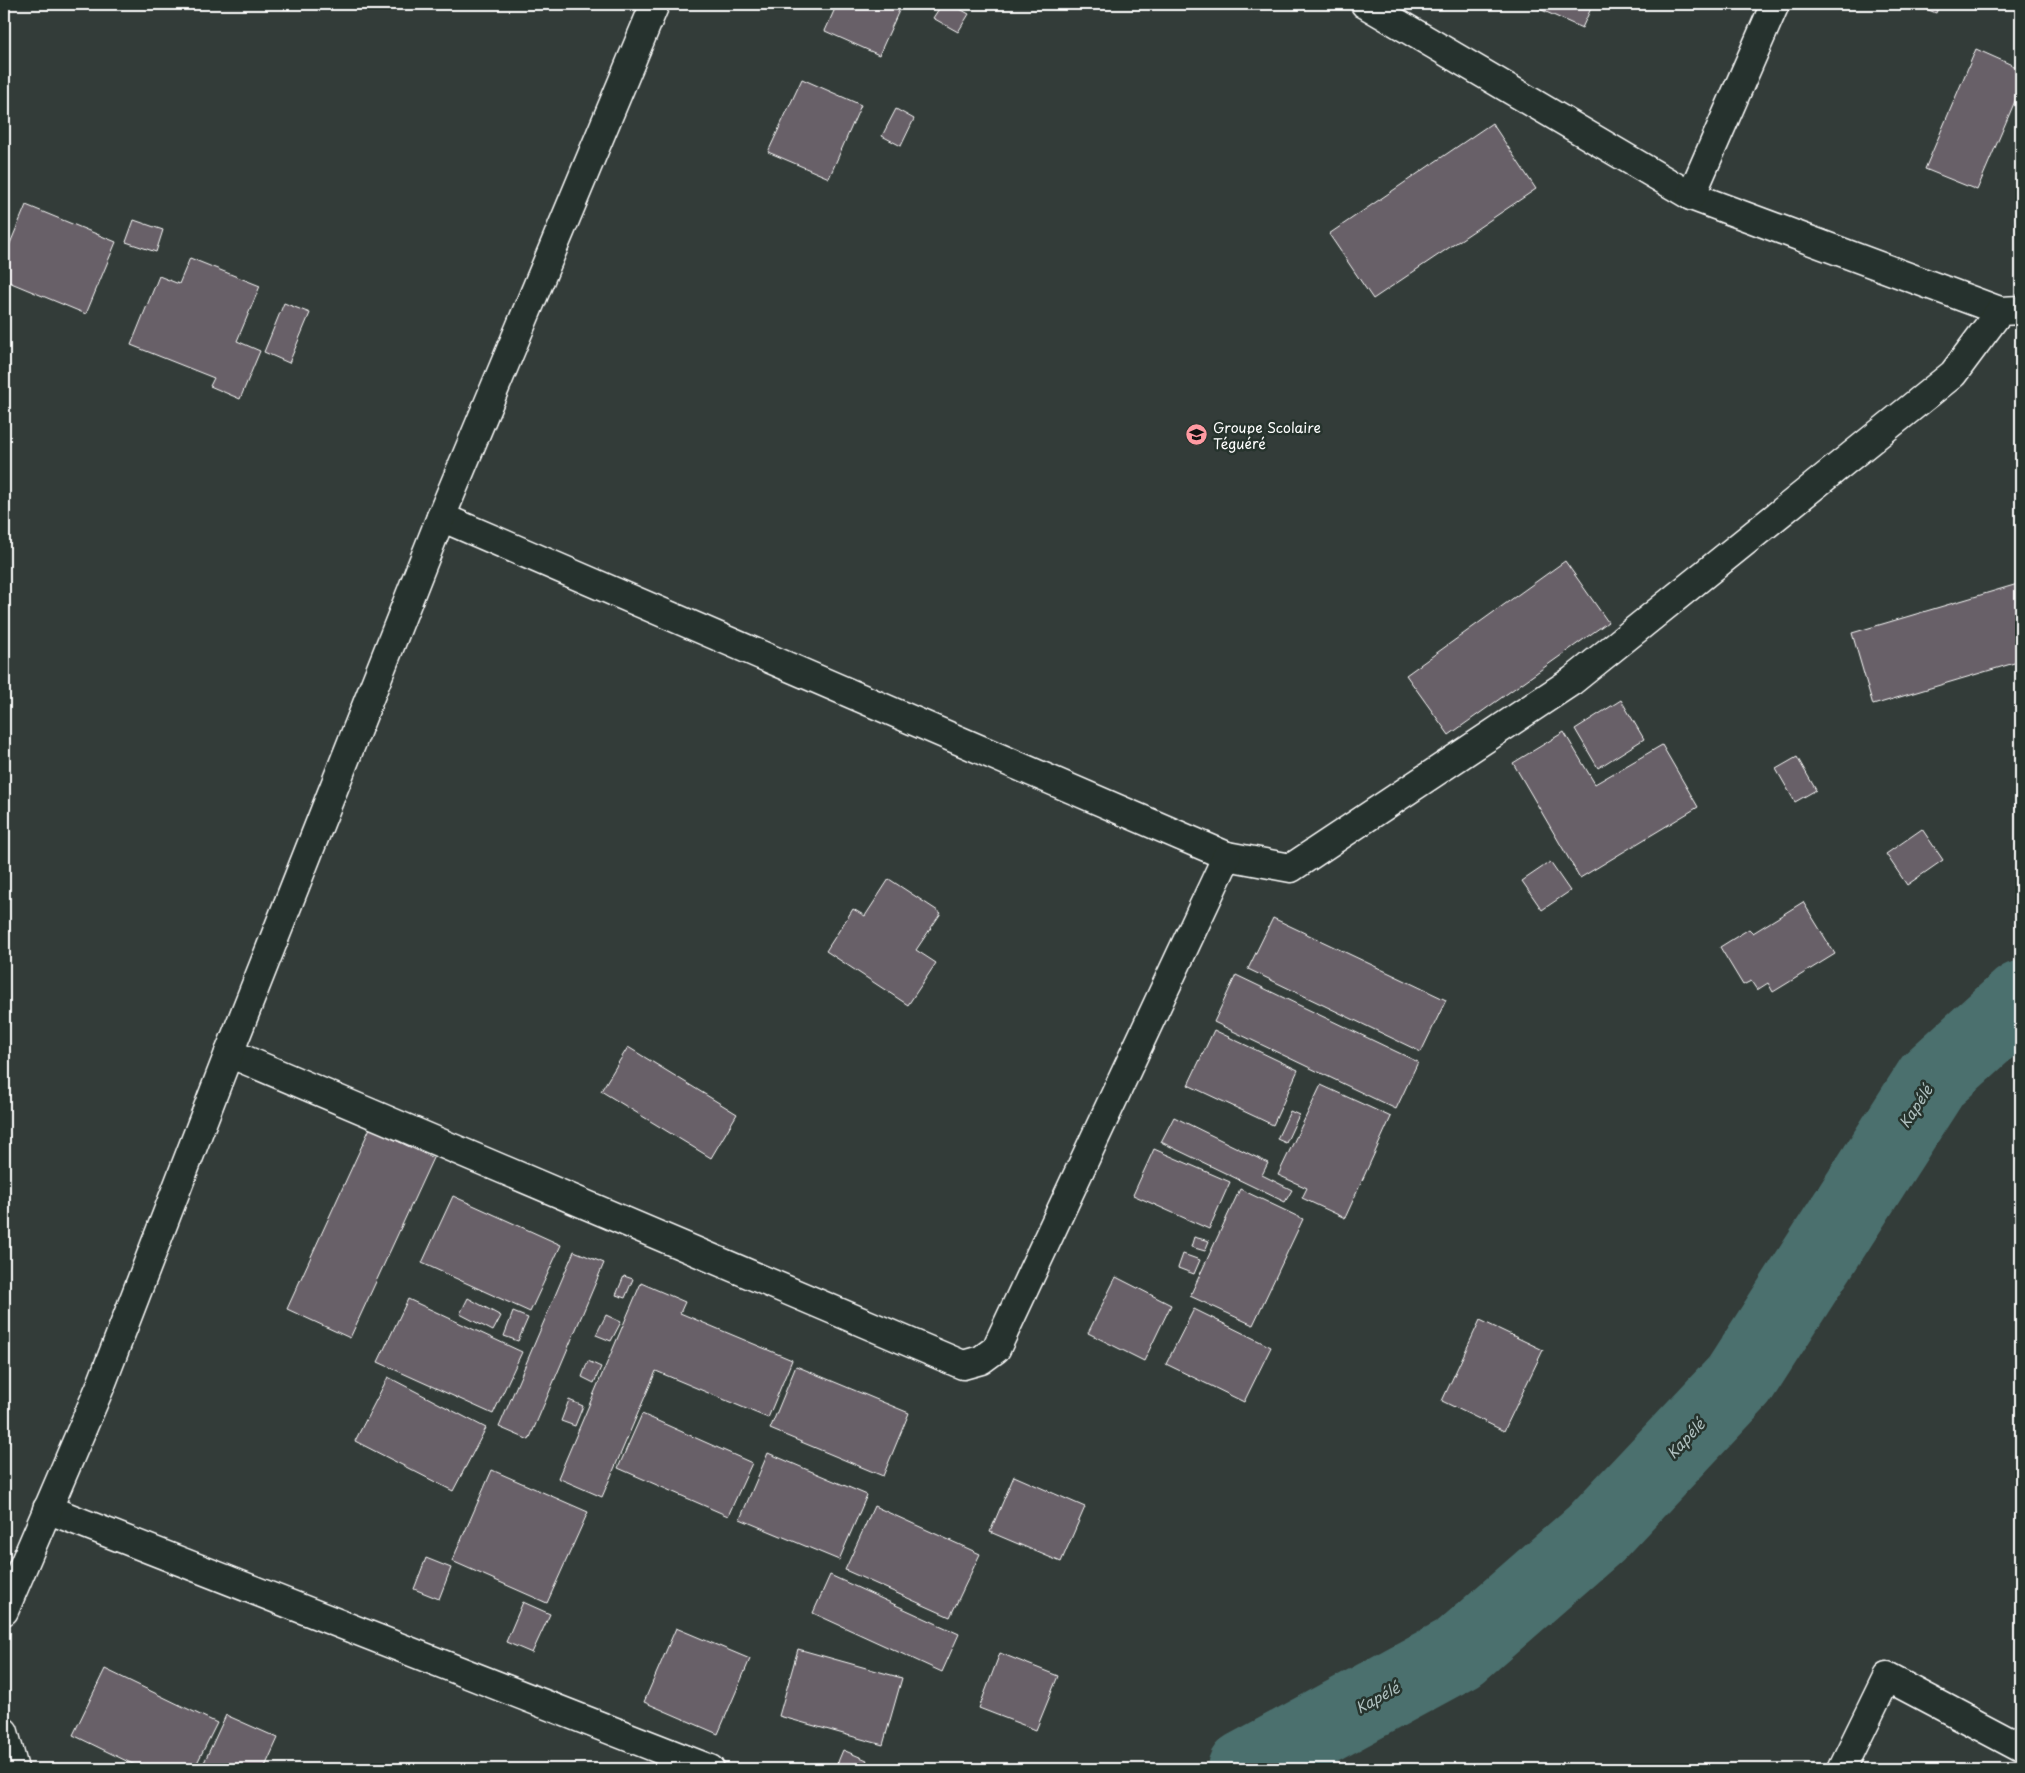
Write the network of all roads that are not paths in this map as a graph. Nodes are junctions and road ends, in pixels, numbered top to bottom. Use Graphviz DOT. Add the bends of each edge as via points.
graph roads {
  1 [pos="655,4"];
  2 [pos="1365,4"];
  3 [pos="1775,4"];
  4 [pos="1691,196"];
  5 [pos="2011,310"];
  6 [pos="441,517"];
  7 [pos="1227,856"];
  8 [pos="229,1053"];
  9 [pos="47,1509"];
  10 [pos="4,1611"];
  11 [pos="4,1732"];
  12 [pos="2021,1748"];
  13 [pos="14,1769"];
  14 [pos="710,1769"];
  15 [pos="1842,1769"];
  1 -- 6 [label="street"];
  2 -- 4 [label="street"];
  3 -- 4 [label="street"];
  4 -- 5 [label="street"];
  5 -- 7 [label="street" via="1952,374 1572,681 1291,868"];
  6 -- 7 [label="street"];
  6 -- 8 [label="street"];
  7 -- 8 [label="street" via="996,1349 981,1360 963,1365"];
  8 -- 9 [label="street" via="101,1384"];
  9 -- 10 [label="street"];
  9 -- 14 [label="street"];
  11 -- 13 [label="street"];
  12 -- 15 [label="street" via="1887,1677"];
}
